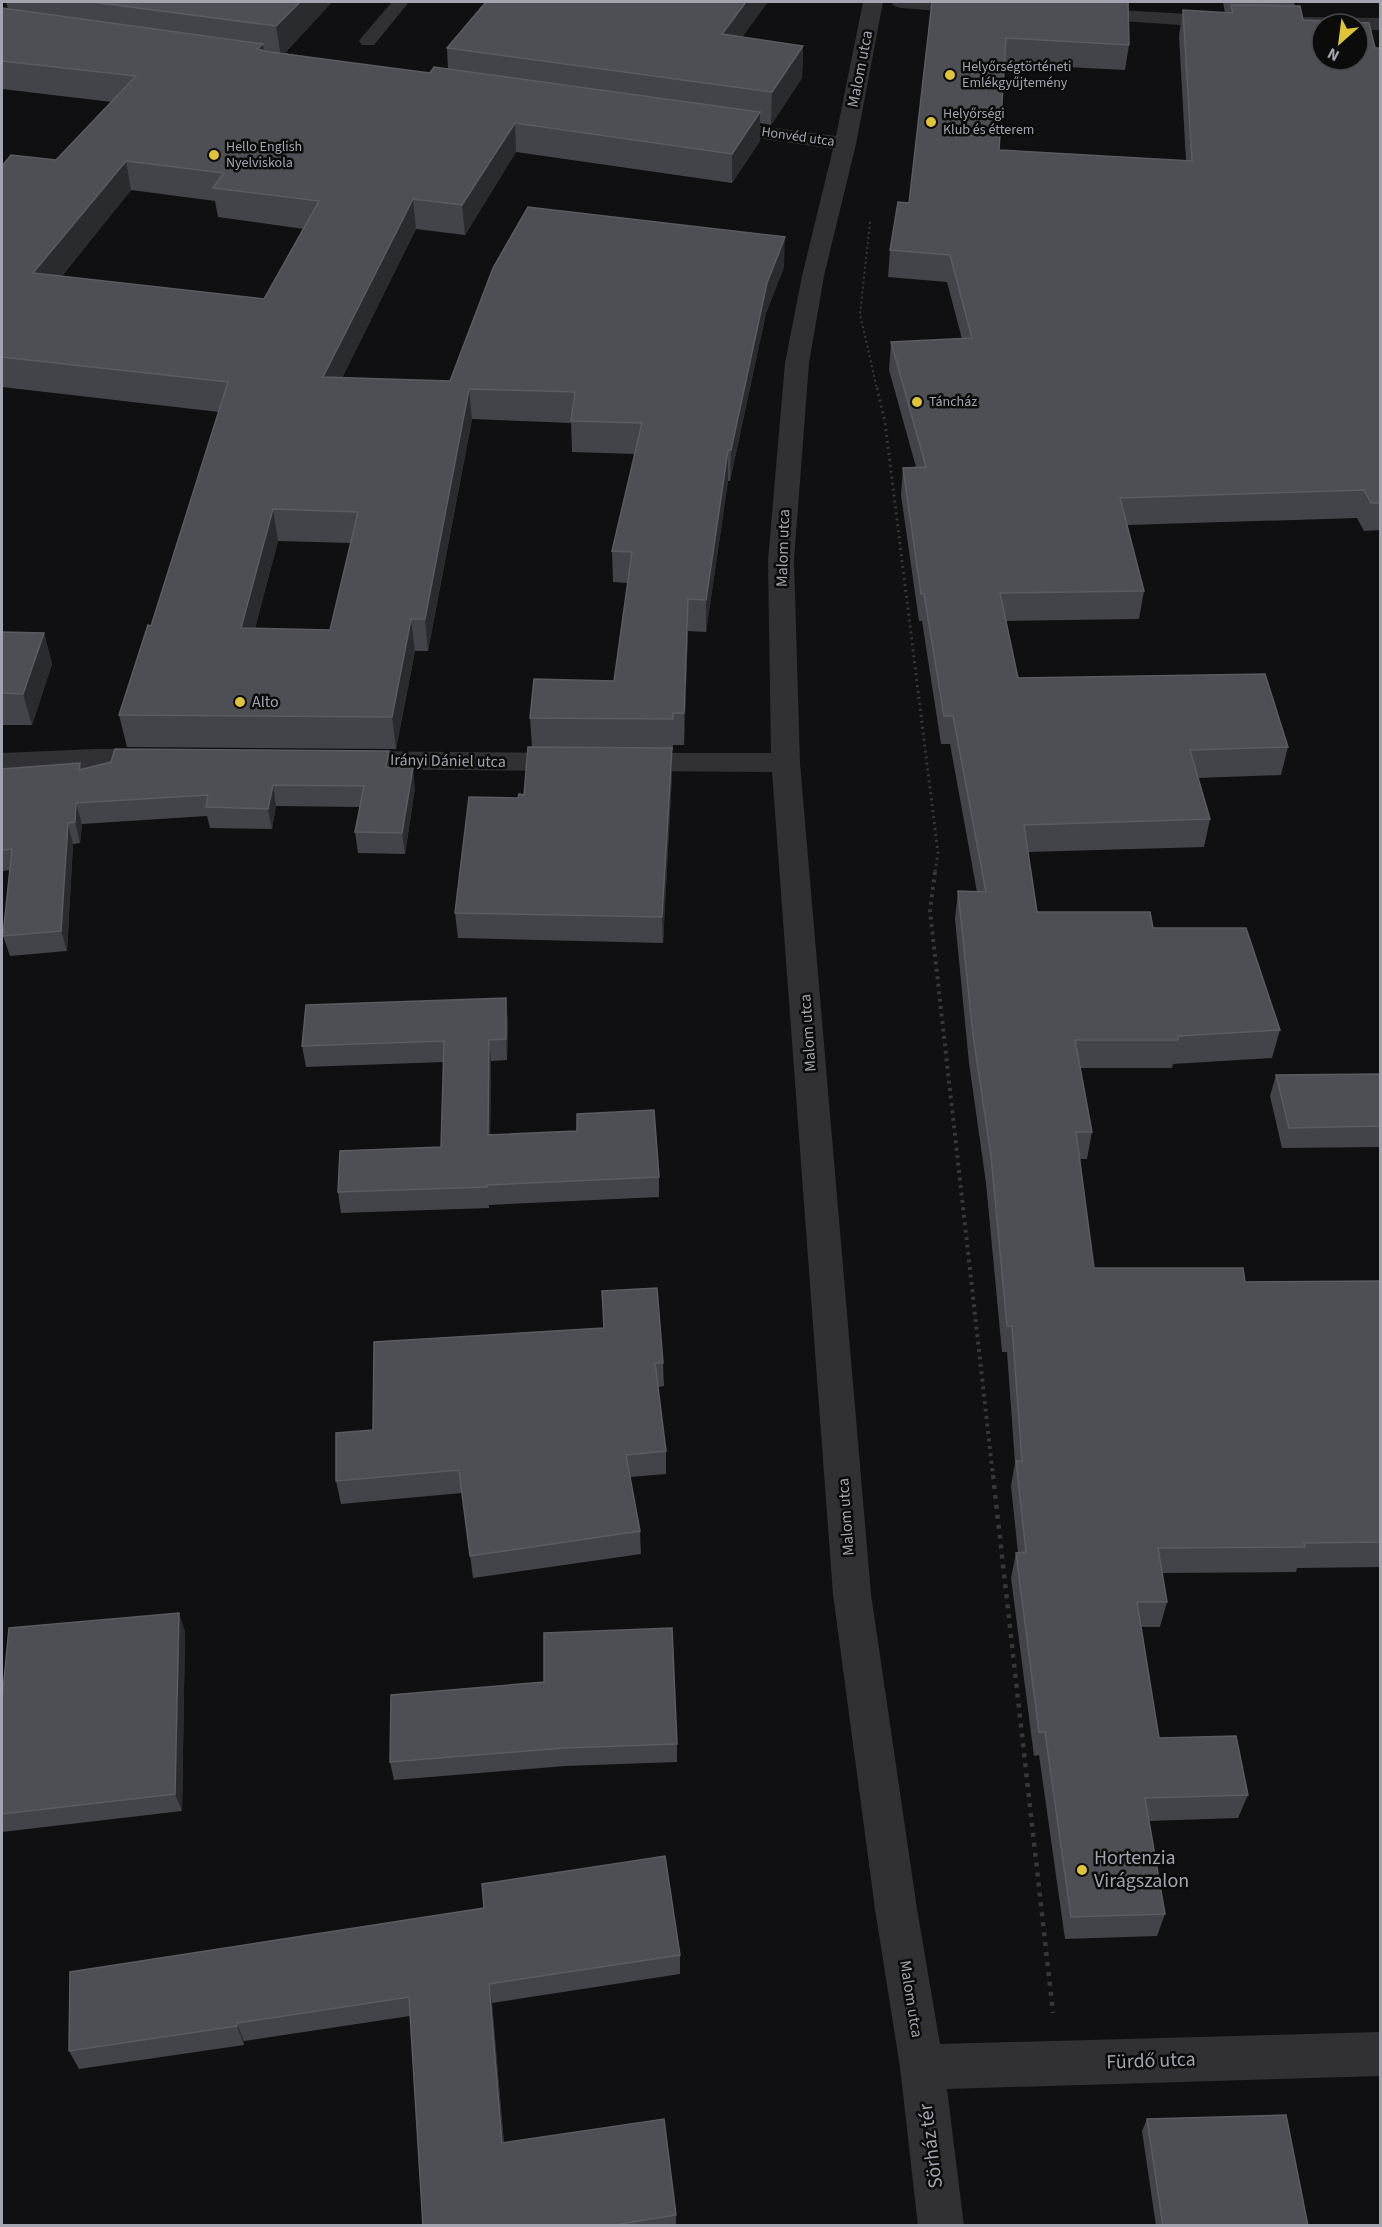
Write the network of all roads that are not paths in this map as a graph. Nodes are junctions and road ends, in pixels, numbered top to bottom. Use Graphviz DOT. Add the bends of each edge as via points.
graph roads {
  1 [pos="401,2"];
  2 [pos="873,2"];
  3 [pos="901,2"];
  4 [pos="995,9"];
  5 [pos="1169,10"];
  6 [pos="1065,13"];
  7 [pos="1247,22"];
  8 [pos="1281,22"];
  9 [pos="1380,24"];
  10 [pos="368,41"];
  11 [pos="696,123"];
  12 [pos="845,144"];
  13 [pos="179,759"];
  14 [pos="322,760"];
  15 [pos="2,762"];
  16 [pos="786,763"];
  17 [pos="1380,2054"];
  18 [pos="922,2067"];
  19 [pos="941,2226"];
  1 -- 10 [label="lane"];
  2 -- 12 [label="street, Malom utca"];
  3 -- 4 [label="street"];
  5 -- 6 [label="street"];
  5 -- 7 [label="street"];
  8 -- 9 [label="street"];
  11 -- 12 [label="street, Honvéd utca"];
  12 -- 16 [label="street, Malom utca" via="797,363 781,560"];
  13 -- 15 [label="street"];
  14 -- 16 [label="street, Irányi Dániel utca"];
  16 -- 18 [label="street, Malom utca" via="852,1594"];
  17 -- 18 [label="street, Fürdő utca"];
  18 -- 19 [label="street, Sörház tér"];
}
